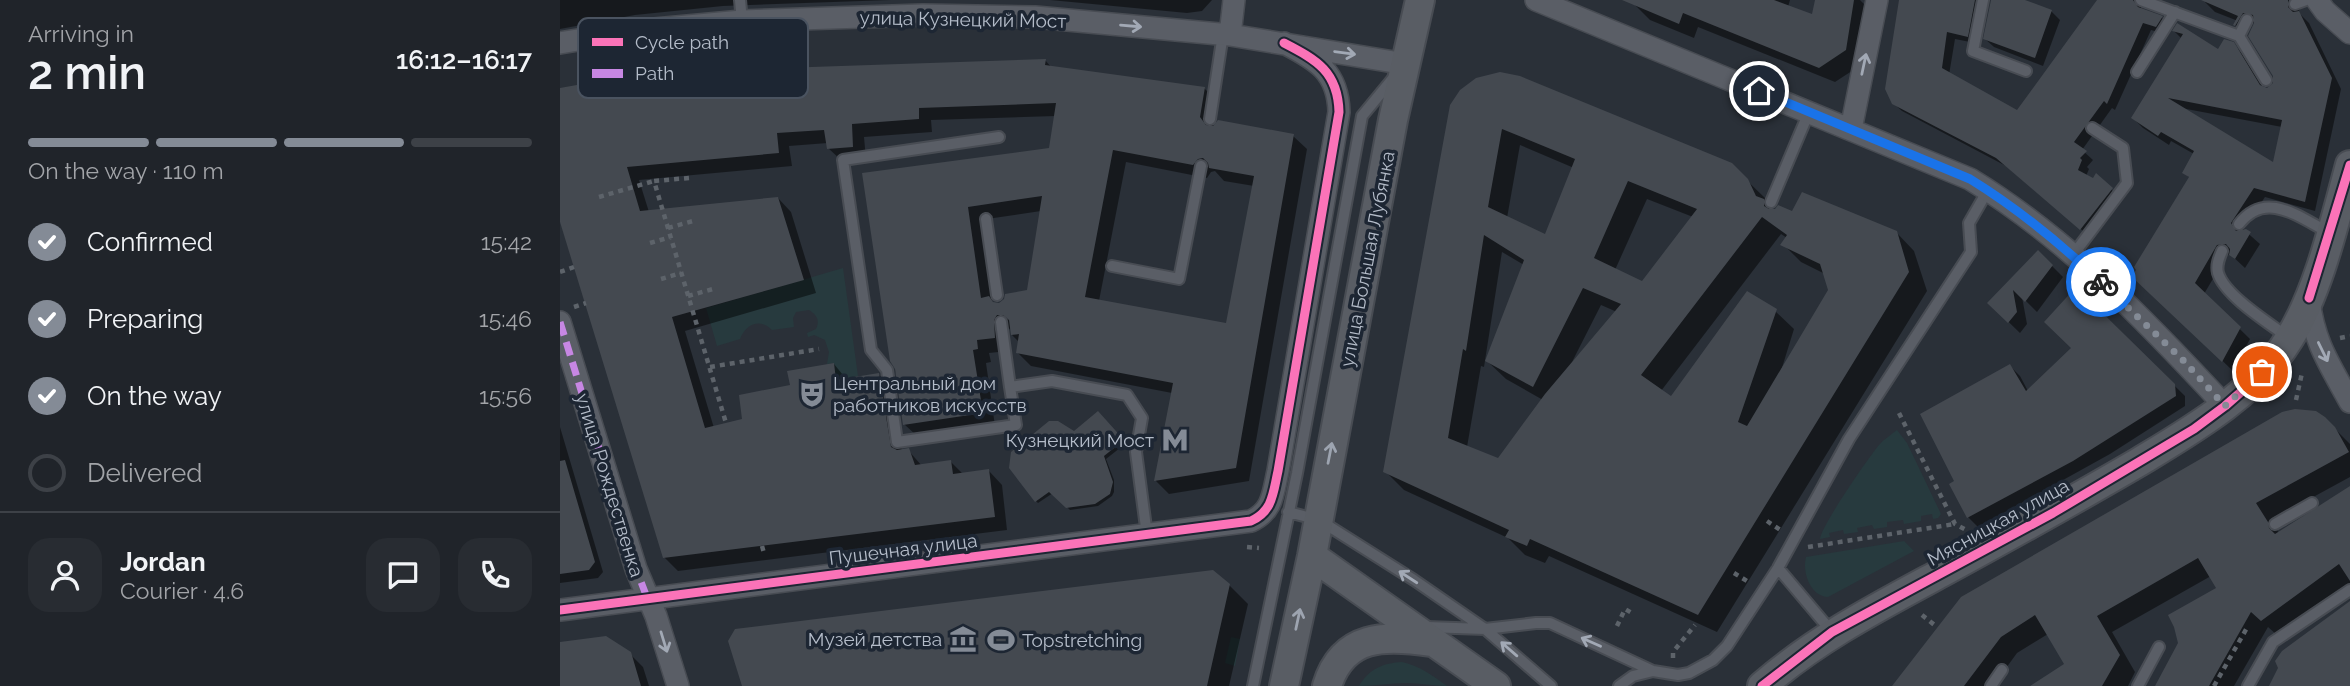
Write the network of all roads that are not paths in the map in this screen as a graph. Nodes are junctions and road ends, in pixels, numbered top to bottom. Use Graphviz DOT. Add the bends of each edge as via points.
graph roads {
  1 [pos="1234,0"];
  2 [pos="1420,0"];
  3 [pos="1536,0"];
  4 [pos="1877,0"];
  5 [pos="1983,0"];
  6 [pos="2141,0"];
  7 [pos="2317,0"];
  8 [pos="923,8"];
  9 [pos="741,10"];
  10 [pos="2175,12"];
  11 [pos="700,18"];
  12 [pos="2247,20"];
  13 [pos="2350,33"];
  14 [pos="1226,35"];
  15 [pos="2239,36"];
  16 [pos="578,40"];
  17 [pos="560,43"];
  18 [pos="1284,43"];
  19 [pos="1406,64"];
  20 [pos="2026,71"];
  21 [pos="2137,72"];
  22 [pos="2266,80"];
  23 [pos="1809,112"];
  24 [pos="1210,119"];
  25 [pos="2092,128"];
  26 [pos="1851,129"];
  27 [pos="999,138"];
  28 [pos="2350,165"];
  29 [pos="1201,166"];
  30 [pos="1989,190"];
  31 [pos="1771,202"];
  32 [pos="986,219"];
  33 [pos="2239,224"];
  34 [pos="2330,233"];
  35 [pos="2222,251"];
  36 [pos="2073,255"];
  37 [pos="1112,266"];
  38 [pos="997,295"];
  39 [pos="2309,298"];
  40 [pos="1001,321"];
  41 [pos="560,322"];
  42 [pos="2290,339"];
  43 [pos="1010,387"];
  44 [pos="2350,402"];
  45 [pos="2225,406"];
  46 [pos="2312,503"];
  47 [pos="1287,512"];
  48 [pos="1319,520"];
  49 [pos="2275,524"];
  50 [pos="1147,535"];
  51 [pos="1312,556"];
  52 [pos="1778,568"];
  53 [pos="2350,590"];
  54 [pos="648,600"];
  55 [pos="560,610"];
  56 [pos="1485,629"];
  57 [pos="1832,632"];
  58 [pos="1423,634"];
  59 [pos="2159,647"];
  60 [pos="2003,670"];
  61 [pos="1653,671"];
  62 [pos="677,686"];
  63 [pos="1253,686"];
  64 [pos="1284,686"];
  65 [pos="1327,686"];
  66 [pos="1496,686"];
  67 [pos="1551,686"];
  68 [pos="1619,686"];
  69 [pos="1762,686"];
  70 [pos="1990,686"];
  71 [pos="2138,686"];
  72 [pos="2248,686"];
  1 -- 14 [label="street"];
  2 -- 19 [label="main road, улица Большая Лубянка"];
  3 -- 23 [label="street"];
  26 -- 4 [label="street, one-way"];
  5 -- 20 [label="lane" via="1973,51"];
  6 -- 10 [label="lane"];
  7 -- 13 [label="street"];
  8 -- 9 [label="street, улица Кузнецкий Мост"];
  8 -- 14 [label="street, улица Кузнецкий Мост, one-way"];
  9 -- 11 [label="street, улица Кузнецкий Мост"];
  10 -- 15 [label="lane"];
  10 -- 21 [label="lane"];
  12 -- 15 [label="lane"];
  14 -- 18 [label="street, улица Кузнецкий Мост"];
  14 -- 24 [label="lane"];
  15 -- 22 [label="lane"];
  16 -- 17 [label="street, улица Кузнецкий Мост"];
  18 -- 19 [label="street, улица Кузнецкий Мост, one-way"];
  18 -- 50 [label="street, Пушечная улица" via="1324,68 1338,96 1339,112 1268,508 1251,521"];
  19 -- 47 [label="lane" via="1362,116"];
  48 -- 19 [label="main road, улица Большая Лубянка, one-way"];
  23 -- 26 [label="street"];
  23 -- 31 [label="lane"];
  25 -- 36 [label="lane" via="2123,148 2127,183"];
  26 -- 30 [label="street"];
  27 -- 43 [label="lane" via="843,160 871,350 887,370 897,442 1016,425"];
  28 -- 34 [label="main road, Мясницкая улица"];
  29 -- 37 [label="lane" via="1179,279"];
  30 -- 36 [label="street"];
  30 -- 52 [label="lane" via="1969,223 1971,252 1849,439"];
  32 -- 38 [label="lane"];
  33 -- 34 [label="lane" via="2253,210 2273,206"];
  34 -- 39 [label="main road, Мясницкая улица"];
  35 -- 42 [label="lane" via="2217,271 2222,281"];
  36 -- 45 [label="street"];
  39 -- 42 [label="main road, Мясницкая улица"];
  39 -- 44 [label="street, one-way" via="2321,350"];
  40 -- 43 [label="lane"];
  41 -- 54 [label="street, улица Рождественка"];
  42 -- 45 [label="main road, Мясницкая улица"];
  43 -- 50 [label="lane" via="1052,381 1126,395 1142,418 1136,452"];
  45 -- 57 [label="main road, Мясницкая улица" via="2053,513"];
  46 -- 49 [label="lane"];
  47 -- 48 [label="lane"];
  47 -- 63 [label="lane"];
  48 -- 51 [label="main road, улица Большая Лубянка"];
  56 -- 48 [label="lane, one-way"];
  50 -- 54 [label="street, Пушечная улица"];
  51 -- 58 [label="main road"];
  64 -- 51 [label="main road, улица Большая Лубянка, one-way"];
  52 -- 57 [label="lane"];
  52 -- 61 [label="lane" via="1713,660 1689,673"];
  53 -- 72 [label="lane" via="2273,642"];
  54 -- 55 [label="street, Пушечная улица"];
  54 -- 62 [label="street, улица Рождественка, one-way"];
  56 -- 58 [label="lane"];
  61 -- 56 [label="lane, one-way" via="1550,623"];
  67 -- 56 [label="lane, one-way"];
  57 -- 69 [label="main road, Мясницкая улица"];
  58 -- 65 [label="main road" via="1374,639 1356,646 1337,665"];
  58 -- 66 [label="main road"];
  59 -- 71 [label="lane"];
  60 -- 70 [label="lane"];
  61 -- 68 [label="lane"];
}
